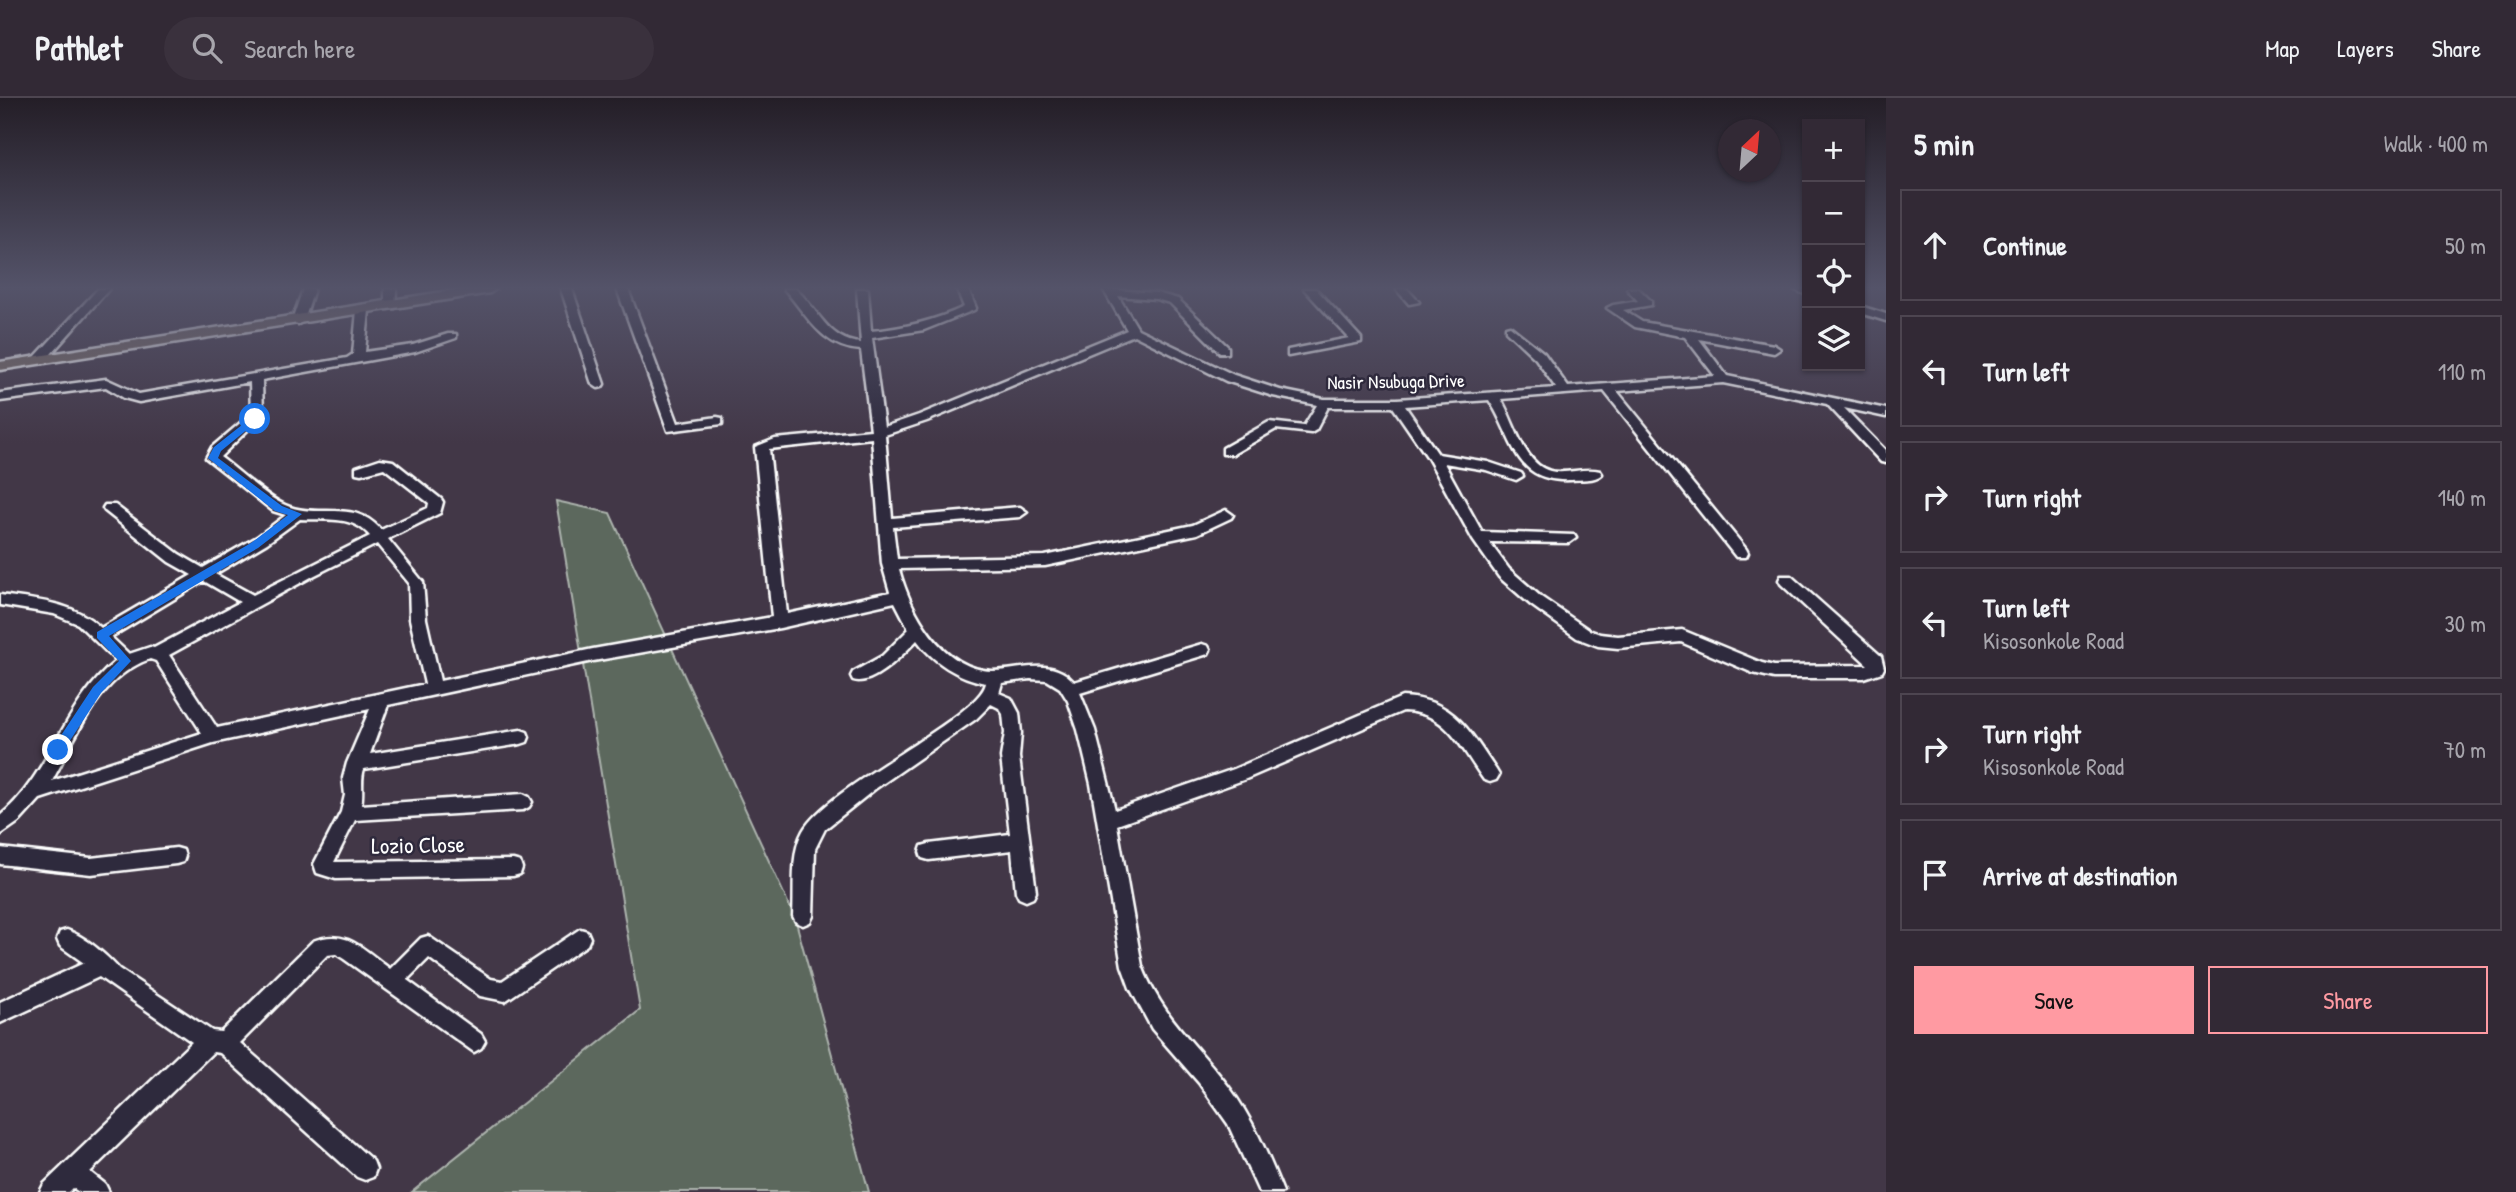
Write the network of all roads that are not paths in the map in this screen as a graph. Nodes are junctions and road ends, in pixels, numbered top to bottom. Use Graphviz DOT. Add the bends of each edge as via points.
graph roads {
  1 [pos="57,340"];
  2 [pos="171,340"];
  3 [pos="360,340"];
  4 [pos="440,340"];
  5 [pos="583,340"];
  6 [pos="641,340"];
  7 [pos="831,340"];
  8 [pos="871,340"];
  9 [pos="1112,340"];
  10 [pos="1153,340"];
  11 [pos="1215,340"];
  12 [pos="1356,340"];
  13 [pos="1522,340"];
  14 [pos="1694,340"];
  15 [pos="1720,340"];
  16 [pos="867,341"];
  17 [pos="1224,349"];
  18 [pos="1774,349"];
  19 [pos="1292,353"];
  20 [pos="358,357"];
  21 [pos="39,360"];
  22 [pos="0,366"];
  23 [pos="256,377"];
  24 [pos="1723,379"];
  25 [pos="598,384"];
  26 [pos="1608,388"];
  27 [pos="1565,392"];
  28 [pos="0,397"];
  29 [pos="1493,397"];
  30 [pos="1324,402"];
  31 [pos="1397,403"];
  32 [pos="1832,403"];
  33 [pos="1886,413"];
  34 [pos="717,421"];
  35 [pos="879,433"];
  36 [pos="1228,451"];
  37 [pos="1434,457"];
  38 [pos="1886,458"];
  39 [pos="362,471"];
  40 [pos="1595,474"];
  41 [pos="1516,476"];
  42 [pos="110,508"];
  43 [pos="1020,512"];
  44 [pos="296,514"];
  45 [pos="1226,515"];
  46 [pos="884,523"];
  47 [pos="378,536"];
  48 [pos="1478,537"];
  49 [pos="1569,538"];
  50 [pos="1741,553"];
  51 [pos="889,564"];
  52 [pos="204,575"];
  53 [pos="1786,580"];
  54 [pos="900,595"];
  55 [pos="0,600"];
  56 [pos="253,602"];
  57 [pos="780,622"];
  58 [pos="915,632"];
  59 [pos="101,635"];
  60 [pos="1202,650"];
  61 [pos="157,654"];
  62 [pos="126,661"];
  63 [pos="859,676"];
  64 [pos="993,677"];
  65 [pos="1070,690"];
  66 [pos="434,691"];
  67 [pos="989,696"];
  68 [pos="381,701"];
  69 [pos="213,736"];
  70 [pos="521,737"];
  71 [pos="356,762"];
  72 [pos="1489,775"];
  73 [pos="34,794"];
  74 [pos="523,802"];
  75 [pos="350,813"];
  76 [pos="1108,820"];
  77 [pos="0,827"];
  78 [pos="1020,839"];
  79 [pos="929,852"];
  80 [pos="0,856"];
  81 [pos="176,856"];
  82 [pos="513,868"];
  83 [pos="1026,892"];
  84 [pos="803,916"];
  85 [pos="580,938"];
  86 [pos="67,939"];
  87 [pos="102,965"];
  88 [pos="392,981"];
  89 [pos="0,1013"];
  90 [pos="474,1041"];
  91 [pos="217,1042"];
  92 [pos="365,1169"];
  93 [pos="73,1172"];
  94 [pos="52,1192"];
  95 [pos="97,1192"];
  96 [pos="1272,1192"];
  1 -- 21 [label="street"];
  2 -- 21 [label="main road"];
  3 -- 20 [label="street"];
  4 -- 20 [label="street"];
  5 -- 25 [label="street"];
  6 -- 34 [label="street" via="673,428"];
  7 -- 16 [label="street" via="849,348"];
  8 -- 16 [label="street"];
  9 -- 35 [label="street"];
  10 -- 30 [label="street, Nasir Nsubuga Drive" via="1230,378"];
  11 -- 17 [label="street"];
  12 -- 19 [label="street"];
  13 -- 27 [label="street" via="1540,356"];
  14 -- 24 [label="street"];
  15 -- 18 [label="street"];
  16 -- 35 [label="street"];
  20 -- 23 [label="street"];
  21 -- 22 [label="main road"];
  23 -- 28 [label="street" via="139,398 128,398 106,383"];
  23 -- 44 [label="street" via="257,415 213,458 278,508"];
  24 -- 26 [label="street, Nasir Nsubuga Drive"];
  24 -- 32 [label="street, Nasir Nsubuga Drive"];
  26 -- 27 [label="street, Nasir Nsubuga Drive"];
  26 -- 50 [label="street"];
  27 -- 29 [label="street, Nasir Nsubuga Drive"];
  29 -- 31 [label="street, Nasir Nsubuga Drive"];
  29 -- 40 [label="street" via="1527,460 1538,471"];
  30 -- 31 [label="street, Nasir Nsubuga Drive"];
  30 -- 36 [label="street" via="1306,430 1274,425"];
  31 -- 37 [label="street"];
  32 -- 33 [label="street, Nasir Nsubuga Drive"];
  32 -- 38 [label="street"];
  35 -- 46 [label="street"];
  35 -- 57 [label="street" via="762,447"];
  37 -- 41 [label="street"];
  37 -- 48 [label="street"];
  39 -- 47 [label="street" via="388,464 437,505 430,513"];
  42 -- 52 [label="street" via="174,558"];
  43 -- 46 [label="street"];
  44 -- 47 [label="street" via="357,518"];
  44 -- 52 [label="street"];
  45 -- 51 [label="street" via="1197,529 1045,561"];
  46 -- 51 [label="street"];
  47 -- 56 [label="street"];
  47 -- 66 [label="street" via="416,582 418,619"];
  48 -- 49 [label="street"];
  48 -- 53 [label="street" via="1517,586 1592,639 1618,642 1682,636 1774,672 1864,672 1876,668 1875,660"];
  51 -- 54 [label="street"];
  52 -- 56 [label="street"];
  52 -- 59 [label="street"];
  54 -- 57 [label="street"];
  54 -- 58 [label="street"];
  55 -- 59 [label="street" via="56,609 83,620"];
  56 -- 61 [label="street"];
  57 -- 66 [label="street" via="593,655"];
  58 -- 63 [label="street" via="888,660"];
  58 -- 64 [label="street" via="959,668"];
  59 -- 62 [label="street"];
  60 -- 65 [label="street"];
  61 -- 62 [label="street"];
  61 -- 69 [label="street"];
  62 -- 73 [label="street" via="88,702"];
  64 -- 65 [label="street" via="1045,673"];
  64 -- 67 [label="street"];
  65 -- 76 [label="street" via="1087,730"];
  66 -- 68 [label="street"];
  67 -- 78 [label="street" via="1005,703 1011,713 1010,757"];
  67 -- 84 [label="street" via="819,823 806,849"];
  68 -- 69 [label="street"];
  68 -- 71 [label="street"];
  69 -- 73 [label="street"];
  70 -- 71 [label="street"];
  71 -- 75 [label="street"];
  72 -- 76 [label="street" via="1445,713 1420,703 1402,704 1240,774"];
  73 -- 77 [label="street"];
  74 -- 75 [label="street"];
  75 -- 82 [label="street, Lozio Close" via="324,867 336,871"];
  76 -- 96 [label="street" via="1140,992 1164,1031 1238,1119"];
  78 -- 79 [label="street"];
  78 -- 83 [label="street"];
  80 -- 81 [label="street" via="91,866"];
  85 -- 88 [label="street" via="505,991 487,989 428,945"];
  86 -- 87 [label="street"];
  87 -- 89 [label="street"];
  87 -- 91 [label="street"];
  88 -- 90 [label="street"];
  88 -- 91 [label="street" via="339,944 329,944"];
  91 -- 92 [label="street"];
  91 -- 93 [label="street"];
  93 -- 94 [label="street"];
  93 -- 95 [label="street"];
}
